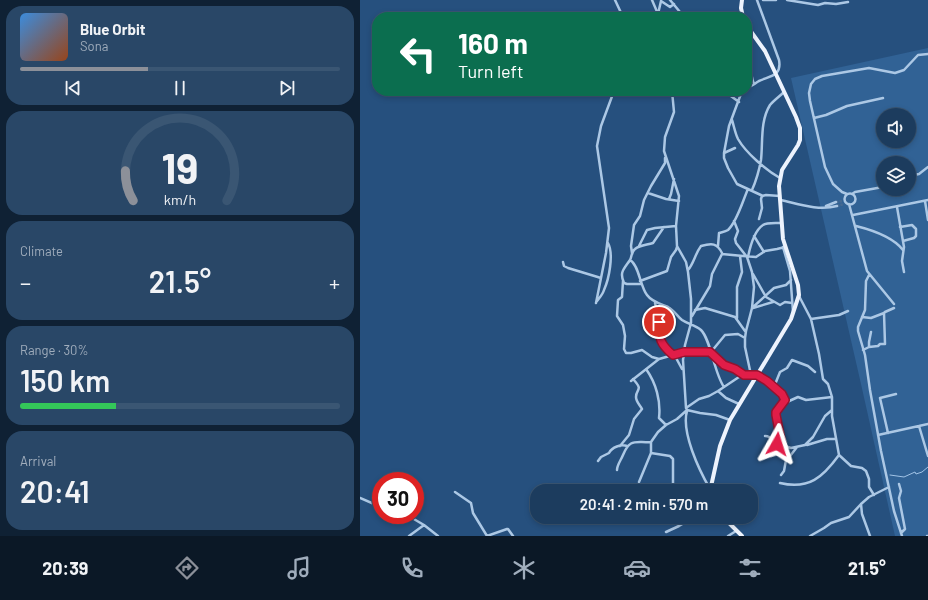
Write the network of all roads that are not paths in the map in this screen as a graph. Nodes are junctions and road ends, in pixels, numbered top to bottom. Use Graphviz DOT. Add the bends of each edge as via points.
graph roads {
  1 [pos="615,0"];
  2 [pos="652,0"];
  3 [pos="670,0"];
  4 [pos="742,0"];
  5 [pos="757,0"];
  6 [pos="763,0"];
  7 [pos="776,0"];
  8 [pos="787,0"];
  9 [pos="815,0"];
  10 [pos="848,2"];
  11 [pos="813,3"];
  12 [pos="674,4"];
  13 [pos="656,7"];
  14 [pos="620,12"];
  15 [pos="656,12"];
  16 [pos="657,12"];
  17 [pos="659,12"];
  18 [pos="679,12"];
  19 [pos="742,12"];
  20 [pos="752,33"];
  21 [pos="928,54"];
  22 [pos="776,73"];
  23 [pos="752,79"];
  24 [pos="754,84"];
  25 [pos="785,92"];
  26 [pos="612,96"];
  27 [pos="673,96"];
  28 [pos="731,96"];
  29 [pos="741,96"];
  30 [pos="883,98"];
  31 [pos="739,102"];
  32 [pos="732,118"];
  33 [pos="814,118"];
  34 [pos="735,148"];
  35 [pos="724,153"];
  36 [pos="665,156"];
  37 [pos="760,163"];
  38 [pos="928,167"];
  39 [pos="916,175"];
  40 [pos="674,178"];
  41 [pos="780,178"];
  42 [pos="876,188"];
  43 [pos="748,189"];
  44 [pos="752,190"];
  45 [pos="648,193"];
  46 [pos="847,194"];
  47 [pos="852,194"];
  48 [pos="763,196"];
  49 [pos="780,198"];
  50 [pos="669,199"];
  51 [pos="679,201"];
  52 [pos="926,201"];
  53 [pos="837,204"];
  54 [pos="849,204"];
  55 [pos="897,207"];
  56 [pos="853,215"];
  57 [pos="760,219"];
  58 [pos="928,220"];
  59 [pos="734,221"];
  60 [pos="782,223"];
  61 [pos="676,226"];
  62 [pos="856,226"];
  63 [pos="664,227"];
  64 [pos="900,227"];
  65 [pos="754,236"];
  66 [pos="903,241"];
  67 [pos="608,242"];
  68 [pos="677,246"];
  69 [pos="718,246"];
  70 [pos="639,247"];
  71 [pos="784,247"];
  72 [pos="904,251"];
  73 [pos="764,252"];
  74 [pos="632,253"];
  75 [pos="722,253"];
  76 [pos="740,256"];
  77 [pos="748,257"];
  78 [pos="630,260"];
  79 [pos="563,262"];
  80 [pos="688,271"];
  81 [pos="904,272"];
  82 [pos="752,274"];
  83 [pos="869,275"];
  84 [pos="601,278"];
  85 [pos="791,280"];
  86 [pos="623,281"];
  87 [pos="641,282"];
  88 [pos="798,295"];
  89 [pos="765,296"];
  90 [pos="655,302"];
  91 [pos="774,302"];
  92 [pos="792,303"];
  93 [pos="752,308"];
  94 [pos="695,310"];
  95 [pos="848,311"];
  96 [pos="884,313"];
  97 [pos="793,314"];
  98 [pos="691,317"];
  99 [pos="862,317"];
  100 [pos="737,318"];
  101 [pos="811,319"];
  102 [pos="691,324"];
  103 [pos="746,331"];
  104 [pos="871,332"];
  105 [pos="745,338"];
  106 [pos="869,347"];
  107 [pos="864,350"];
  108 [pos="684,352"];
  109 [pos="711,352"];
  110 [pos="673,355"];
  111 [pos="659,359"];
  112 [pos="646,369"];
  113 [pos="683,370"];
  114 [pos="815,372"];
  115 [pos="744,375"];
  116 [pos="751,375"];
  117 [pos="757,375"];
  118 [pos="724,387"];
  119 [pos="774,387"];
  120 [pos="718,391"];
  121 [pos="896,394"];
  122 [pos="832,397"];
  123 [pos="785,400"];
  124 [pos="739,404"];
  125 [pos="686,409"];
  126 [pos="832,410"];
  127 [pos="730,420"];
  128 [pos="928,424"];
  129 [pos="666,425"];
  130 [pos="919,426"];
  131 [pos="888,433"];
  132 [pos="878,435"];
  133 [pos="766,436"];
  134 [pos="835,439"];
  135 [pos="651,442"];
  136 [pos="806,445"];
  137 [pos="620,446"];
  138 [pos="628,446"];
  139 [pos="782,446"];
  140 [pos="798,447"];
  141 [pos="651,453"];
  142 [pos="784,453"];
  143 [pos="839,455"];
  144 [pos="771,456"];
  145 [pos="928,456"];
  146 [pos="598,461"];
  147 [pos="786,461"];
  148 [pos="617,470"];
  149 [pos="781,475"];
  150 [pos="639,482"];
  151 [pos="780,483"];
  152 [pos="673,484"];
  153 [pos="707,484"];
  154 [pos="711,484"];
  155 [pos="899,484"];
  156 [pos="889,488"];
  157 [pos="455,492"];
  158 [pos="874,495"];
  159 [pos="360,498"];
  160 [pos="372,503"];
  161 [pos="861,504"];
  162 [pos="683,524"];
  163 [pos="730,524"];
  164 [pos="424,525"];
  165 [pos="736,531"];
  166 [pos="666,532"];
  167 [pos="901,534"];
  168 [pos="409,536"];
  169 [pos="438,536"];
  170 [pos="487,536"];
  171 [pos="513,536"];
  172 [pos="728,536"];
  173 [pos="742,536"];
  174 [pos="810,536"];
  175 [pos="870,536"];
  1 -- 14 [label="street"];
  2 -- 15 [label="street"];
  3 -- 12 [label="street"];
  4 -- 19 [label="main road"];
  5 -- 22 [label="street" via="779,60 780,66"];
  6 -- 7 [label="street"];
  8 -- 11 [label="street"];
  9 -- 11 [label="street"];
  10 -- 11 [label="street" via="825,2 818,5"];
  12 -- 17 [label="street" via="670,7 661,1"];
  12 -- 18 [label="street"];
  13 -- 16 [label="street"];
  20 -- 22 [label="main road" via="765,50"];
  21 -- 33 [label="street" via="918,55 904,70 895,73 879,69 860,69 815,79 809,93"];
  22 -- 24 [label="street"];
  22 -- 25 [label="main road"];
  23 -- 24 [label="street"];
  25 -- 37 [label="street" via="771,104 766,115"];
  25 -- 41 [label="main road" via="798,122 800,140"];
  26 -- 67 [label="street" via="597,146 608,216"];
  27 -- 36 [label="street" via="674,112 665,137"];
  28 -- 31 [label="street"];
  29 -- 31 [label="street"];
  30 -- 33 [label="street" via="847,106"];
  31 -- 32 [label="street"];
  32 -- 35 [label="street"];
  32 -- 37 [label="street" via="738,138"];
  33 -- 46 [label="street" via="830,180"];
  34 -- 35 [label="street"];
  35 -- 43 [label="street" via="736,183"];
  36 -- 40 [label="street"];
  36 -- 45 [label="street" via="665,163"];
  37 -- 41 [label="street"];
  37 -- 44 [label="street"];
  38 -- 39 [label="street"];
  40 -- 50 [label="street"];
  40 -- 51 [label="street"];
  41 -- 49 [label="main road"];
  42 -- 47 [label="street"];
  43 -- 44 [label="street"];
  43 -- 59 [label="street"];
  44 -- 48 [label="street"];
  45 -- 50 [label="street"];
  45 -- 74 [label="street" via="634,225"];
  46 -- 47 [label="street"];
  46 -- 54 [label="street" via="844,201"];
  47 -- 54 [label="street" via="855,200 853,204"];
  48 -- 49 [label="street"];
  48 -- 57 [label="street"];
  49 -- 53 [label="street" via="811,207"];
  49 -- 60 [label="main road"];
  50 -- 51 [label="street"];
  51 -- 61 [label="street"];
  52 -- 55 [label="street"];
  52 -- 58 [label="street"];
  54 -- 56 [label="street"];
  55 -- 56 [label="street"];
  55 -- 64 [label="street"];
  56 -- 62 [label="street"];
  59 -- 69 [label="street" via="727,230 719,233"];
  59 -- 77 [label="street" via="738,231 734,239"];
  60 -- 65 [label="street" via="763,224"];
  60 -- 71 [label="main road"];
  61 -- 63 [label="street"];
  61 -- 68 [label="street"];
  62 -- 72 [label="street" via="872,230 900,245"];
  62 -- 83 [label="street"];
  63 -- 70 [label="street" via="653,243"];
  63 -- 70 [label="street" via="647,230"];
  64 -- 66 [label="street"];
  64 -- 66 [label="street" via="912,225 916,229 914,238"];
  65 -- 73 [label="street"];
  65 -- 77 [label="street"];
  66 -- 72 [label="street"];
  67 -- 84 [label="street"];
  67 -- 84 [label="street" via="611,254 609,276 604,292 596,303"];
  68 -- 80 [label="street"];
  68 -- 87 [label="street" via="667,271"];
  69 -- 75 [label="street"];
  69 -- 80 [label="street" via="701,246"];
  70 -- 74 [label="street"];
  71 -- 73 [label="street"];
  71 -- 85 [label="street"];
  71 -- 88 [label="main road" via="798,285"];
  72 -- 81 [label="street"];
  73 -- 77 [label="street"];
  74 -- 78 [label="street"];
  75 -- 76 [label="street"];
  75 -- 94 [label="street" via="712,274 710,286"];
  76 -- 77 [label="street"];
  76 -- 100 [label="street" via="742,272 737,287"];
  77 -- 82 [label="street"];
  78 -- 86 [label="street" via="622,271"];
  78 -- 87 [label="street" via="635,264"];
  79 -- 84 [label="street" via="568,268"];
  80 -- 98 [label="street"];
  82 -- 89 [label="street"];
  82 -- 93 [label="street"];
  83 -- 96 [label="street" via="894,306"];
  83 -- 99 [label="street"];
  85 -- 89 [label="street" via="786,285 774,288"];
  85 -- 92 [label="street"];
  86 -- 87 [label="street" via="627,284"];
  86 -- 111 [label="street" via="617,316 623,325 625,351 628,354 640,350"];
  87 -- 90 [label="street" via="646,294"];
  88 -- 97 [label="main road"];
  88 -- 101 [label="street"];
  89 -- 91 [label="street"];
  89 -- 93 [label="street"];
  90 -- 102 [label="street"];
  90 -- 110 [label="street" via="660,338 664,347"];
  91 -- 92 [label="street" via="780,305 784,302"];
  91 -- 93 [label="street"];
  92 -- 97 [label="street"];
  93 -- 103 [label="street"];
  94 -- 98 [label="street"];
  94 -- 100 [label="street" via="705,308"];
  95 -- 101 [label="street" via="839,315"];
  96 -- 99 [label="street" via="871,318"];
  96 -- 106 [label="street" via="885,344"];
  97 -- 117 [label="main road"];
  98 -- 102 [label="street"];
  99 -- 107 [label="street" via="858,332"];
  100 -- 103 [label="street"];
  101 -- 122 [label="street" via="823,378"];
  102 -- 108 [label="street"];
  102 -- 109 [label="street" via="703,333"];
  103 -- 105 [label="street"];
  104 -- 106 [label="street"];
  105 -- 109 [label="street" via="738,334 726,335"];
  105 -- 116 [label="street"];
  106 -- 107 [label="street"];
  107 -- 132 [label="street"];
  108 -- 109 [label="street"];
  108 -- 110 [label="street"];
  108 -- 113 [label="street"];
  109 -- 115 [label="street" via="722,364"];
  109 -- 118 [label="street" via="719,380"];
  110 -- 111 [label="street"];
  110 -- 113 [label="street"];
  111 -- 112 [label="street"];
  112 -- 129 [label="street" via="657,392 659,418"];
  112 -- 137 [label="street" via="632,380 638,386 636,398 642,409 634,419 629,435"];
  113 -- 125 [label="street"];
  114 -- 119 [label="street" via="808,366 792,360 787,368 780,372"];
  115 -- 116 [label="street"];
  115 -- 118 [label="street"];
  116 -- 117 [label="street"];
  117 -- 119 [label="street"];
  117 -- 124 [label="main road"];
  118 -- 120 [label="street"];
  119 -- 123 [label="street"];
  120 -- 124 [label="street"];
  120 -- 125 [label="street" via="699,399"];
  121 -- 131 [label="street" via="880,398"];
  122 -- 123 [label="street" via="806,400 798,397 787,402"];
  122 -- 126 [label="street"];
  123 -- 139 [label="street" via="776,412"];
  124 -- 127 [label="main road"];
  125 -- 127 [label="street"];
  125 -- 129 [label="street" via="677,419"];
  125 -- 153 [label="street" via="688,439"];
  126 -- 136 [label="street" via="825,416"];
  126 -- 143 [label="street"];
  127 -- 154 [label="main road" via="720,446"];
  128 -- 130 [label="street"];
  129 -- 135 [label="street"];
  130 -- 131 [label="street"];
  130 -- 145 [label="street"];
  131 -- 132 [label="street"];
  132 -- 156 [label="street"];
  133 -- 139 [label="street"];
  134 -- 136 [label="street"];
  135 -- 138 [label="street" via="636,442"];
  135 -- 141 [label="street"];
  136 -- 140 [label="street"];
  137 -- 138 [label="street"];
  137 -- 146 [label="street" via="610,450"];
  138 -- 148 [label="street" via="625,447"];
  139 -- 140 [label="street"];
  139 -- 142 [label="street"];
  140 -- 147 [label="street"];
  141 -- 150 [label="street"];
  141 -- 152 [label="street" via="670,456 673,459"];
  142 -- 144 [label="street"];
  142 -- 147 [label="street"];
  143 -- 151 [label="street" via="820,477 804,485"];
  143 -- 158 [label="street" via="851,466 866,471 869,487"];
  147 -- 149 [label="street"];
  155 -- 167 [label="street" via="905,529"];
  156 -- 158 [label="street"];
  156 -- 167 [label="street"];
  157 -- 170 [label="street" via="471,503 473,513"];
  158 -- 161 [label="street"];
  159 -- 160 [label="street"];
  161 -- 174 [label="street" via="849,517 830,523"];
  161 -- 175 [label="street"];
  162 -- 166 [label="street"];
  163 -- 165 [label="main road"];
  164 -- 168 [label="street"];
  164 -- 169 [label="street"];
  165 -- 172 [label="street"];
  165 -- 173 [label="main road"];
  170 -- 171 [label="street" via="507,529"];
}
